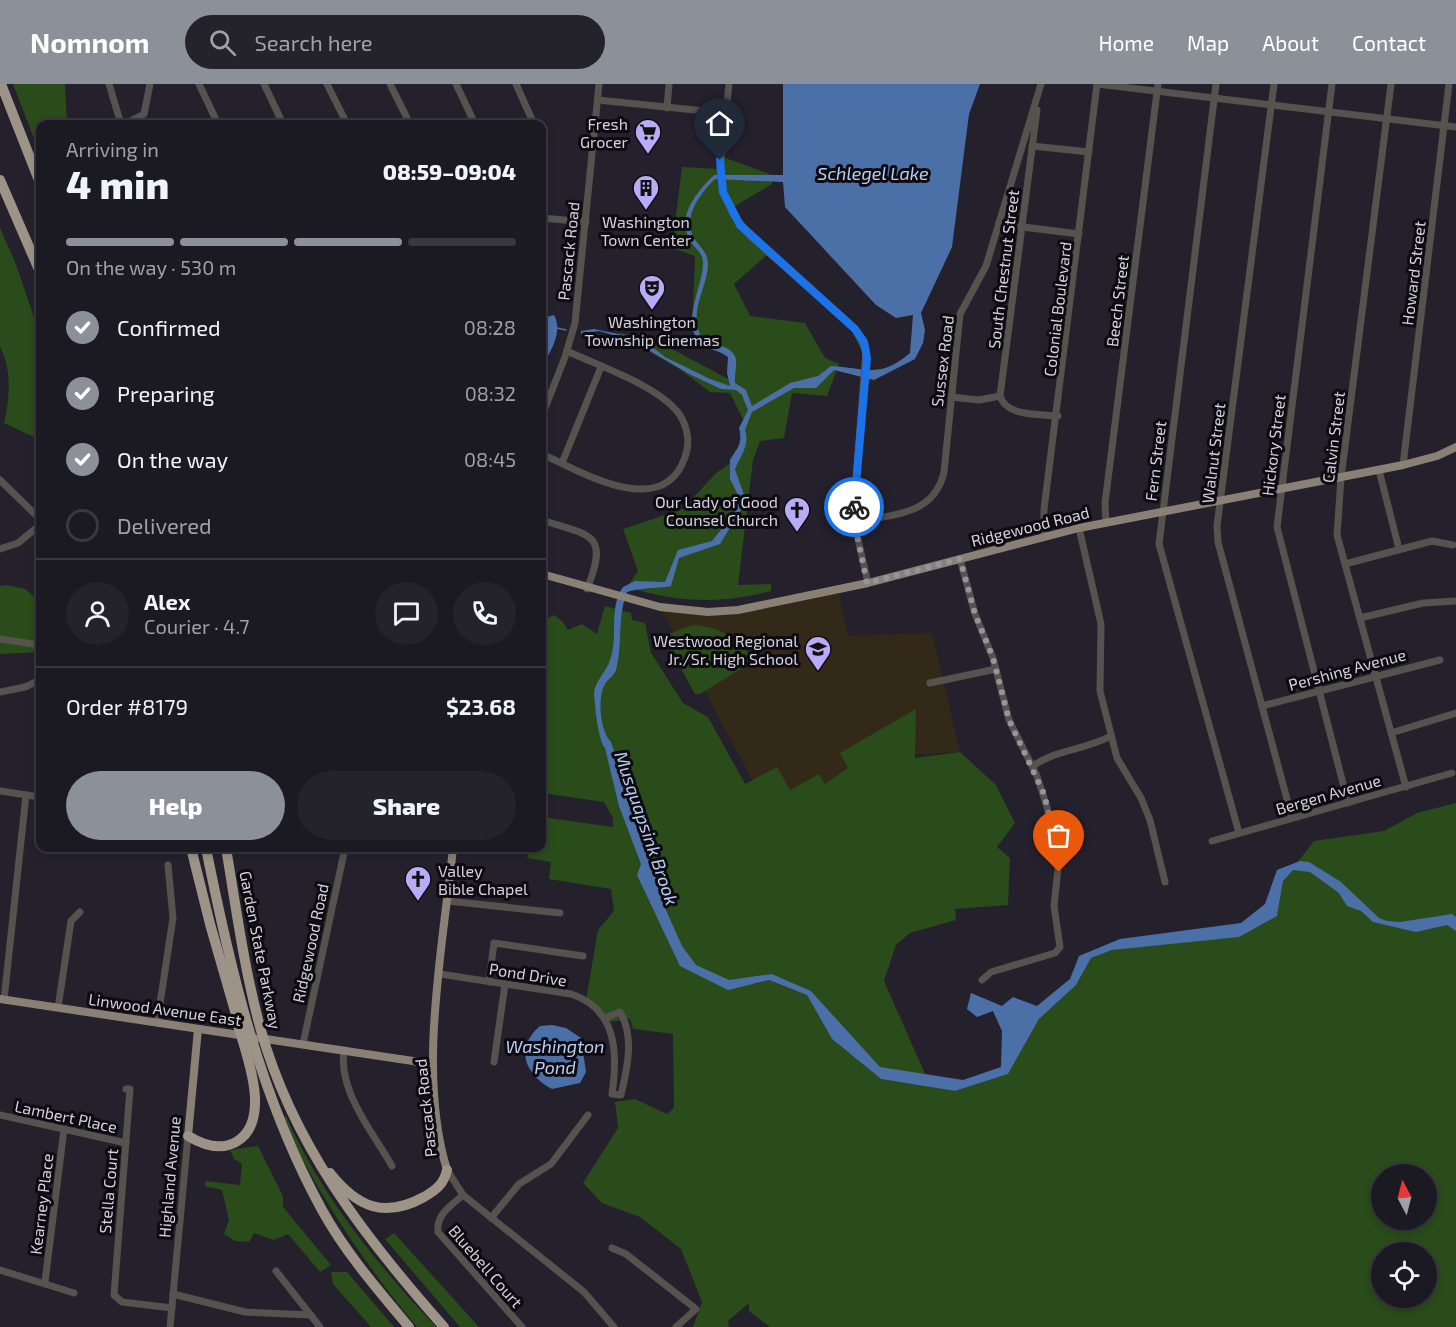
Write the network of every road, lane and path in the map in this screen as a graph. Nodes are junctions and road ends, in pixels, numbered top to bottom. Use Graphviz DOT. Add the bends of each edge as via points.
graph roads {
  1 [pos="1,84"];
  2 [pos="109,84"];
  3 [pos="150,84"];
  4 [pos="198,84"];
  5 [pos="264,84"];
  6 [pos="327,84"];
  7 [pos="390,84"];
  8 [pos="456,84"];
  9 [pos="516,84"];
  10 [pos="599,84"];
  11 [pos="669,84"];
  12 [pos="729,84"];
  13 [pos="1097,84"];
  14 [pos="1216,84"];
  15 [pos="1274,84"];
  16 [pos="1332,84"];
  17 [pos="1391,84"];
  18 [pos="1449,84"];
  19 [pos="1040,88"];
  20 [pos="1157,88"];
  21 [pos="1214,98"];
  22 [pos="598,100"];
  23 [pos="1271,105"];
  24 [pos="667,108"];
  25 [pos="1328,112"];
  26 [pos="724,113"];
  27 [pos="1386,119"];
  28 [pos="122,120"];
  29 [pos="131,120"];
  30 [pos="216,120"];
  31 [pos="281,120"];
  32 [pos="345,120"];
  33 [pos="408,120"];
  34 [pos="474,120"];
  35 [pos="532,120"];
  36 [pos="1444,126"];
  37 [pos="1456,128"];
  38 [pos="1032,146"];
  39 [pos="1089,152"];
  40 [pos="36,173"];
  41 [pos="0,180"];
  42 [pos="546,218"];
  43 [pos="586,222"];
  44 [pos="999,224"];
  45 [pos="1022,226"];
  46 [pos="1079,234"];
  47 [pos="36,263"];
  48 [pos="567,351"];
  49 [pos="601,368"];
  50 [pos="1000,396"];
  51 [pos="951,397"];
  52 [pos="546,406"];
  53 [pos="1058,416"];
  54 [pos="1456,447"];
  55 [pos="546,456"];
  56 [pos="562,463"];
  57 [pos="1403,465"];
  58 [pos="1379,470"];
  59 [pos="1341,478"];
  60 [pos="0,480"];
  61 [pos="1281,490"];
  62 [pos="1221,501"];
  63 [pos="1162,511"];
  64 [pos="36,515"];
  65 [pos="546,521"];
  66 [pos="855,522"];
  67 [pos="1106,522"];
  68 [pos="36,528"];
  69 [pos="1079,528"];
  70 [pos="1044,536"];
  71 [pos="1453,545"];
  72 [pos="0,549"];
  73 [pos="1399,549"];
  74 [pos="960,559"];
  75 [pos="1345,564"];
  76 [pos="546,575"];
  77 [pos="867,583"];
  78 [pos="587,589"];
  79 [pos="1456,601"];
  80 [pos="1360,618"];
  81 [pos="0,639"];
  82 [pos="36,644"];
  83 [pos="1440,660"];
  84 [pos="996,669"];
  85 [pos="1376,675"];
  86 [pos="36,682"];
  87 [pos="930,682"];
  88 [pos="1318,691"];
  89 [pos="0,692"];
  90 [pos="1262,706"];
  91 [pos="1456,713"];
  92 [pos="1391,733"];
  93 [pos="1111,736"];
  94 [pos="1032,766"];
  95 [pos="1452,774"];
  96 [pos="1406,786"];
  97 [pos="0,791"];
  98 [pos="26,795"];
  99 [pos="36,796"];
  100 [pos="1348,803"];
  101 [pos="1292,818"];
  102 [pos="1239,833"];
  103 [pos="1212,841"];
  104 [pos="192,852"];
  105 [pos="207,852"];
  106 [pos="227,852"];
  107 [pos="344,852"];
  108 [pos="453,852"];
  109 [pos="168,865"];
  110 [pos="1165,882"];
  111 [pos="448,901"];
  112 [pos="80,912"];
  113 [pos="560,913"];
  114 [pos="583,956"];
  115 [pos="440,974"];
  116 [pos="982,980"];
  117 [pos="489,982"];
  118 [pos="505,984"];
  119 [pos="228,990"];
  120 [pos="2,999"];
  121 [pos="58,1008"];
  122 [pos="605,1017"];
  123 [pos="158,1023"];
  124 [pos="198,1029"];
  125 [pos="303,1044"];
  126 [pos="344,1050"];
  127 [pos="494,1062"];
  128 [pos="433,1064"];
  129 [pos="126,1089"];
  130 [pos="588,1115"];
  131 [pos="0,1116"];
  132 [pos="293,1116"];
  133 [pos="64,1129"];
  134 [pos="188,1136"];
  135 [pos="126,1143"];
  136 [pos="392,1166"];
  137 [pos="447,1170"];
  138 [pos="463,1194"];
  139 [pos="322,1211"];
  140 [pos="491,1218"];
  141 [pos="612,1248"];
  142 [pos="0,1270"];
  143 [pos="276,1271"];
  144 [pos="45,1282"];
  145 [pos="74,1293"];
  146 [pos="173,1294"];
  147 [pos="172,1308"];
  148 [pos="311,1315"];
  149 [pos="170,1327"];
  150 [pos="320,1327"];
  151 [pos="409,1327"];
  152 [pos="444,1327"];
  153 [pos="522,1327"];
  154 [pos="614,1327"];
  155 [pos="676,1327"];
  1 -- 40 [label="highway"];
  2 -- 28 [label="street"];
  3 -- 29 [label="street" via="144,114"];
  4 -- 30 [label="street"];
  5 -- 31 [label="street"];
  6 -- 32 [label="street"];
  7 -- 33 [label="street"];
  8 -- 34 [label="street"];
  9 -- 35 [label="street"];
  10 -- 22 [label="street, Pascack Road"];
  11 -- 24 [label="street"];
  12 -- 26 [label="street"];
  13 -- 20 [label="street"];
  13 -- 39 [label="street, Colonial Boulevard"];
  14 -- 21 [label="street, Fern Street"];
  15 -- 23 [label="street, Walnut Street"];
  16 -- 25 [label="street, Hickory Street"];
  17 -- 27 [label="street, Calvin Street"];
  18 -- 36 [label="street, Howard Street"];
  19 -- 38 [label="street, South Chestnut Street"];
  19 -- 44 [label="street, Sussex Road"];
  20 -- 21 [label="street"];
  20 -- 67 [label="street, Beech Street" via="1105,503"];
  21 -- 23 [label="street"];
  21 -- 63 [label="street, Fern Street"];
  22 -- 24 [label="street"];
  22 -- 43 [label="street, Pascack Road"];
  23 -- 25 [label="street"];
  23 -- 62 [label="street, Walnut Street"];
  24 -- 26 [label="street"];
  25 -- 27 [label="street"];
  25 -- 61 [label="street, Hickory Street"];
  26 -- 66 [label="street" via="720,173 733,214 750,236 855,329 866,351"];
  27 -- 36 [label="street"];
  27 -- 59 [label="street, Calvin Street"];
  36 -- 37 [label="street"];
  36 -- 57 [label="street, Howard Street"];
  38 -- 39 [label="street"];
  38 -- 45 [label="street, South Chestnut Street"];
  39 -- 46 [label="street, Colonial Boulevard"];
  41 -- 47 [label="highway"];
  42 -- 43 [label="street"];
  43 -- 48 [label="street, Pascack Road" via="577,311"];
  44 -- 45 [label="street"];
  44 -- 51 [label="street, Sussex Road" via="986,266 960,314"];
  45 -- 46 [label="street"];
  45 -- 50 [label="street, South Chestnut Street"];
  46 -- 53 [label="street, Colonial Boulevard"];
  48 -- 49 [label="street"];
  48 -- 52 [label="street, Pascack Road"];
  49 -- 56 [label="street"];
  49 -- 56 [label="street" via="651,392 676,410 687,432 684,461 663,483 637,490 621,488"];
  50 -- 51 [label="street" via="979,400"];
  50 -- 53 [label="street" via="1013,411"];
  51 -- 66 [label="street, Sussex Road" via="944,472 935,497 916,508"];
  53 -- 70 [label="street, Colonial Boulevard" via="1044,509"];
  54 -- 57 [label="main road, Ridgewood Road"];
  55 -- 56 [label="street"];
  57 -- 58 [label="main road, Ridgewood Road"];
  58 -- 59 [label="main road, Ridgewood Road"];
  58 -- 73 [label="street"];
  59 -- 61 [label="main road, Ridgewood Road"];
  59 -- 75 [label="street, Calvin Street" via="1337,535"];
  60 -- 64 [label="street"];
  61 -- 62 [label="main road, Ridgewood Road"];
  61 -- 88 [label="street, Hickory Street" via="1278,535"];
  62 -- 63 [label="main road, Ridgewood Road"];
  62 -- 90 [label="street, Walnut Street" via="1218,542"];
  63 -- 67 [label="main road, Ridgewood Road"];
  63 -- 102 [label="street, Fern Street" via="1159,544"];
  65 -- 78 [label="street" via="594,542 598,558"];
  66 -- 77 [label="street"];
  67 -- 69 [label="main road, Ridgewood Road"];
  68 -- 72 [label="street" via="18,543"];
  69 -- 70 [label="main road, Ridgewood Road"];
  69 -- 93 [label="street" via="1101,624 1098,681"];
  70 -- 74 [label="main road, Ridgewood Road"];
  71 -- 73 [label="street" via="1432,541"];
  73 -- 75 [label="street"];
  74 -- 77 [label="main road, Ridgewood Road"];
  74 -- 84 [label="street"];
  75 -- 80 [label="street, Calvin Street"];
  76 -- 78 [label="main road, Ridgewood Road"];
  77 -- 78 [label="main road, Ridgewood Road" via="723,612 630,601"];
  79 -- 80 [label="street" via="1423,603"];
  80 -- 85 [label="street, Calvin Street"];
  81 -- 82 [label="street"];
  83 -- 85 [label="street, Pershing Avenue"];
  84 -- 87 [label="street"];
  84 -- 94 [label="street" via="1014,733"];
  85 -- 88 [label="street, Pershing Avenue"];
  85 -- 92 [label="street, Calvin Street"];
  86 -- 89 [label="street"];
  88 -- 90 [label="street, Pershing Avenue"];
  88 -- 100 [label="street, Hickory Street"];
  90 -- 101 [label="street, Walnut Street"];
  91 -- 92 [label="street"];
  92 -- 96 [label="street, Calvin Street"];
  93 -- 94 [label="street" via="1052,754"];
  93 -- 110 [label="street" via="1122,768 1146,808"];
  94 -- 116 [label="street" via="1044,794 1057,848 1059,872 1054,906 1060,947 1055,953 991,972"];
  95 -- 96 [label="street, Bergen Avenue"];
  96 -- 100 [label="street, Bergen Avenue"];
  97 -- 98 [label="street"];
  98 -- 99 [label="street"];
  98 -- 120 [label="street"];
  100 -- 101 [label="street, Bergen Avenue"];
  101 -- 102 [label="street, Bergen Avenue"];
  102 -- 103 [label="street, Bergen Avenue"];
  104 -- 119 [label="highway, Garden State Parkway"];
  105 -- 139 [label="highway, Garden State Parkway" via="226,950 257,1059 285,1135"];
  106 -- 132 [label="highway, Garden State Parkway" via="254,1002"];
  107 -- 125 [label="street, Ridgewood Road"];
  108 -- 111 [label="main road, Pascack Road"];
  109 -- 123 [label="street" via="173,918"];
  111 -- 113 [label="street"];
  111 -- 115 [label="main road, Pascack Road"];
  112 -- 121 [label="street" via="71,921"];
  114 -- 117 [label="street" via="494,943"];
  115 -- 117 [label="street, Pond Drive"];
  115 -- 128 [label="main road, Pascack Road"];
  117 -- 118 [label="street, Pond Drive"];
  118 -- 122 [label="street, Pond Drive" via="579,997"];
  118 -- 127 [label="street"];
  119 -- 134 [label="highway" via="252,1079 253,1121 242,1138 225,1146 210,1146"];
  119 -- 139 [label="highway, Garden State Parkway" via="274,1120 309,1193"];
  120 -- 121 [label="main road, Linwood Avenue East"];
  121 -- 123 [label="main road, Linwood Avenue East"];
  122 -- 122 [label="street, Pond Drive" via="620,1012 624,1018 629,1046 621,1095 612,1094 616,1055"];
  123 -- 124 [label="main road, Linwood Avenue East"];
  124 -- 125 [label="main road, Linwood Avenue East"];
  124 -- 134 [label="main road, Highland Avenue"];
  125 -- 126 [label="main road, Linwood Avenue East"];
  126 -- 128 [label="main road, Linwood Avenue East"];
  126 -- 136 [label="street" via="347,1086"];
  128 -- 137 [label="main road, Pascack Road"];
  129 -- 135 [label="street, Stella Court" via="130,1089"];
  130 -- 140 [label="street" via="551,1164 519,1184"];
  131 -- 133 [label="street, Lambert Place"];
  132 -- 137 [label="highway" via="334,1178 364,1204 391,1208 411,1203 438,1188"];
  132 -- 152 [label="highway, Garden State Parkway" via="348,1211"];
  133 -- 135 [label="street, Lambert Place"];
  133 -- 144 [label="street, Kearney Place"];
  134 -- 146 [label="street, Highland Avenue"];
  135 -- 147 [label="street, Stella Court" via="116,1299"];
  137 -- 138 [label="street, Pascack Road"];
  138 -- 140 [label="street, Pascack Road"];
  138 -- 153 [label="street, Bluebell Court" via="441,1215 438,1232"];
  139 -- 151 [label="highway, Garden State Parkway" via="353,1258"];
  140 -- 154 [label="street, Pascack Road" via="584,1292"];
  141 -- 155 [label="street" via="626,1254 696,1309"];
  142 -- 144 [label="street"];
  143 -- 148 [label="street"];
  144 -- 145 [label="street"];
  146 -- 147 [label="street, Highland Avenue"];
  146 -- 148 [label="street" via="245,1312"];
  147 -- 149 [label="street, Highland Avenue"];
  148 -- 150 [label="street"];
}
